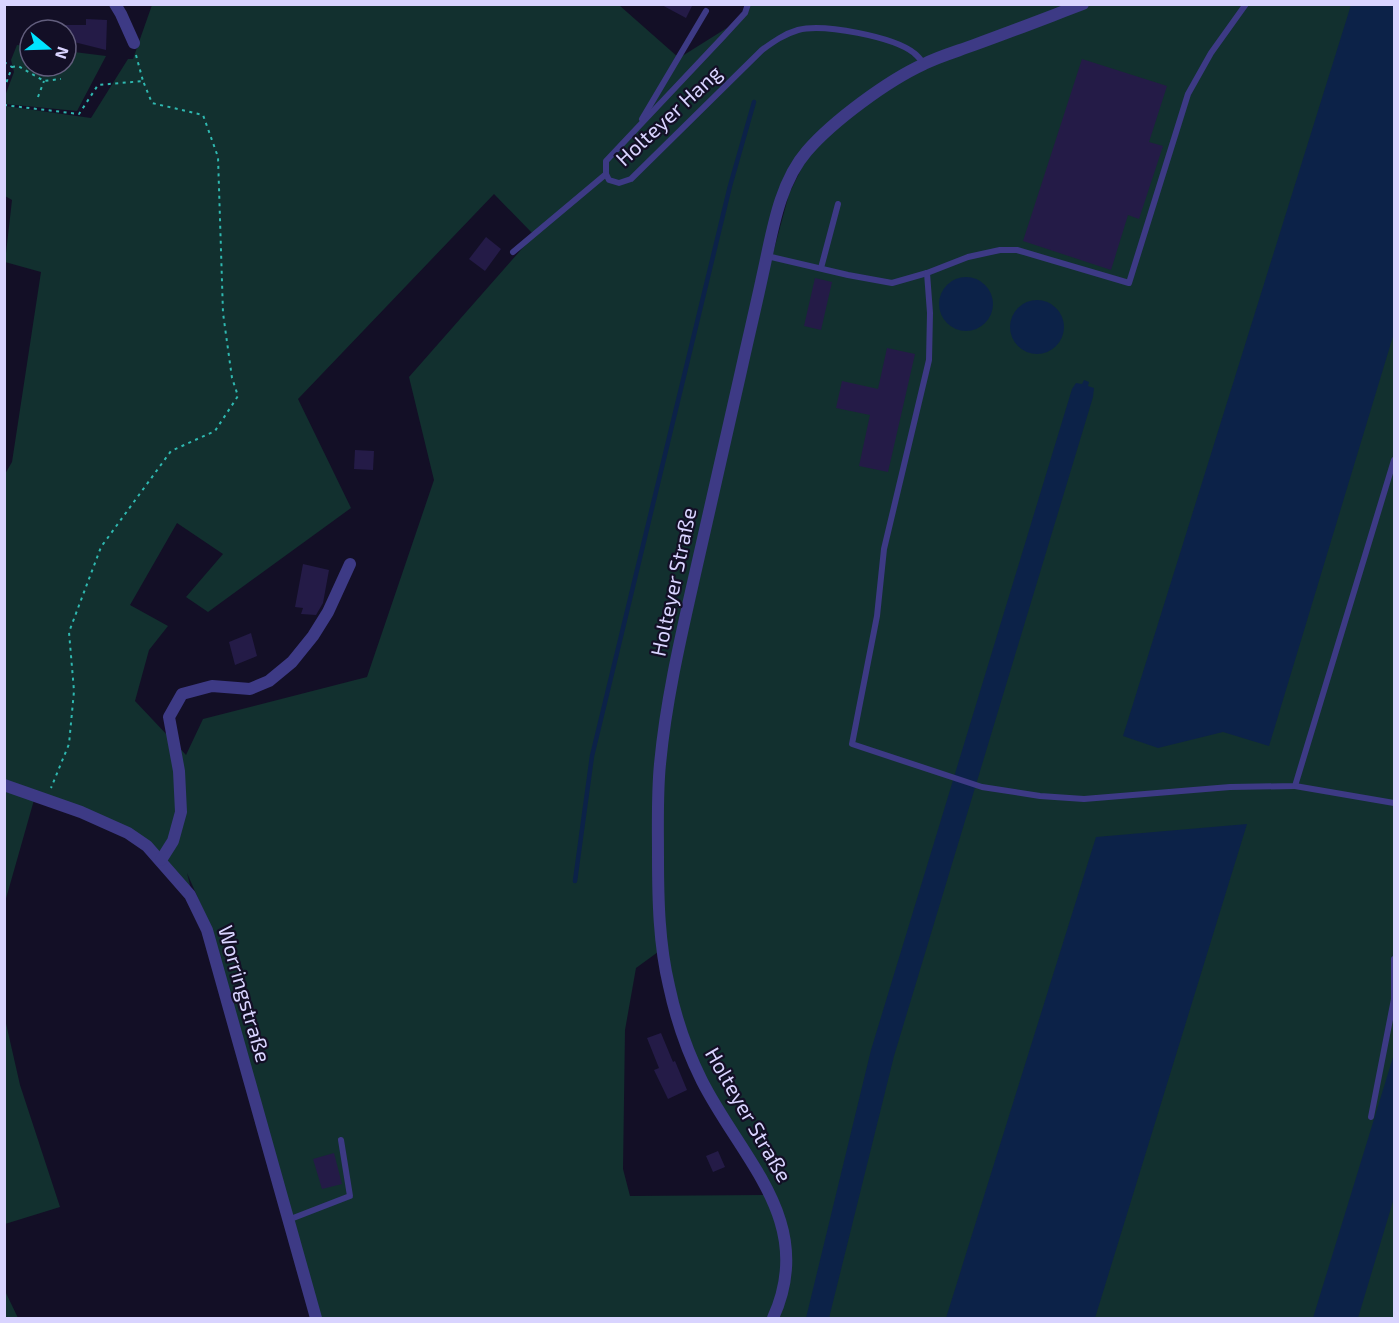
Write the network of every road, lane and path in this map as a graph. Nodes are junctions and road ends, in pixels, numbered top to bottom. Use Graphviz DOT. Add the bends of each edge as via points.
graph roads {
  1 [pos="115,4"];
  2 [pos="748,4"];
  3 [pos="1083,4"];
  4 [pos="1246,4"];
  5 [pos="706,11"];
  6 [pos="134,43"];
  7 [pos="4,62"];
  8 [pos="924,64"];
  9 [pos="12,67"];
  10 [pos="61,79"];
  11 [pos="44,81"];
  12 [pos="142,81"];
  13 [pos="4,89"];
  14 [pos="38,97"];
  15 [pos="4,105"];
  16 [pos="637,129"];
  17 [pos="606,174"];
  18 [pos="838,204"];
  19 [pos="513,252"];
  20 [pos="767,256"];
  21 [pos="821,268"];
  22 [pos="927,273"];
  23 [pos="1395,460"];
  24 [pos="350,564"];
  25 [pos="4,785"];
  26 [pos="1295,786"];
  27 [pos="46,799"];
  28 [pos="1395,803"];
  29 [pos="161,860"];
  30 [pos="1395,959"];
  31 [pos="1371,1117"];
  32 [pos="341,1140"];
  33 [pos="288,1220"];
  34 [pos="316,1318"];
  35 [pos="773,1318"];
  1 -- 6 [label="street"];
  2 -- 16 [label="lane, Holteyer Hang" via="745,13"];
  3 -- 8 [label="street, Holteyer Straße"];
  4 -- 22 [label="lane" via="1188,94 1129,283 1017,250 968,257"];
  5 -- 16 [label="lane"];
  6 -- 12 [label="path"];
  7 -- 9 [label="path"];
  8 -- 17 [label="lane, Holteyer Hang" via="915,53 899,45 860,34 812,28 789,33 762,50 631,179 619,183 609,180"];
  8 -- 20 [label="street, Holteyer Straße" via="847,114 804,154 785,191"];
  9 -- 11 [label="path" via="18,66"];
  9 -- 13 [label="path"];
  10 -- 11 [label="path"];
  11 -- 14 [label="path"];
  12 -- 15 [label="path" via="98,85 79,114"];
  12 -- 27 [label="path" via="152,103 203,115 218,157 223,313 238,396 215,430 171,451 101,547 69,632 74,692 69,744"];
  16 -- 17 [label="lane, Holteyer Hang" via="606,161"];
  17 -- 19 [label="lane"];
  18 -- 21 [label="lane"];
  20 -- 21 [label="lane"];
  20 -- 35 [label="street, Holteyer Straße" via="684,621 664,729 657,820 662,951 681,1028 702,1080 759,1172 782,1223 788,1262 784,1291"];
  21 -- 22 [label="lane" via="892,283"];
  22 -- 26 [label="lane" via="929,360 884,549 877,616 852,744 982,787 1040,796 1084,799"];
  23 -- 26 [label="lane"];
  24 -- 29 [label="street" via="313,636 292,662 269,681 250,689 212,686 182,694 169,717 181,812 173,841"];
  25 -- 27 [label="street, Worringstraße"];
  26 -- 28 [label="lane"];
  27 -- 29 [label="street, Worringstraße" via="128,833"];
  29 -- 33 [label="street, Worringstraße" via="190,895 207,930"];
  30 -- 31 [label="lane" via="1394,999"];
  32 -- 33 [label="lane" via="350,1196"];
  33 -- 34 [label="street, Worringstraße"];
}
